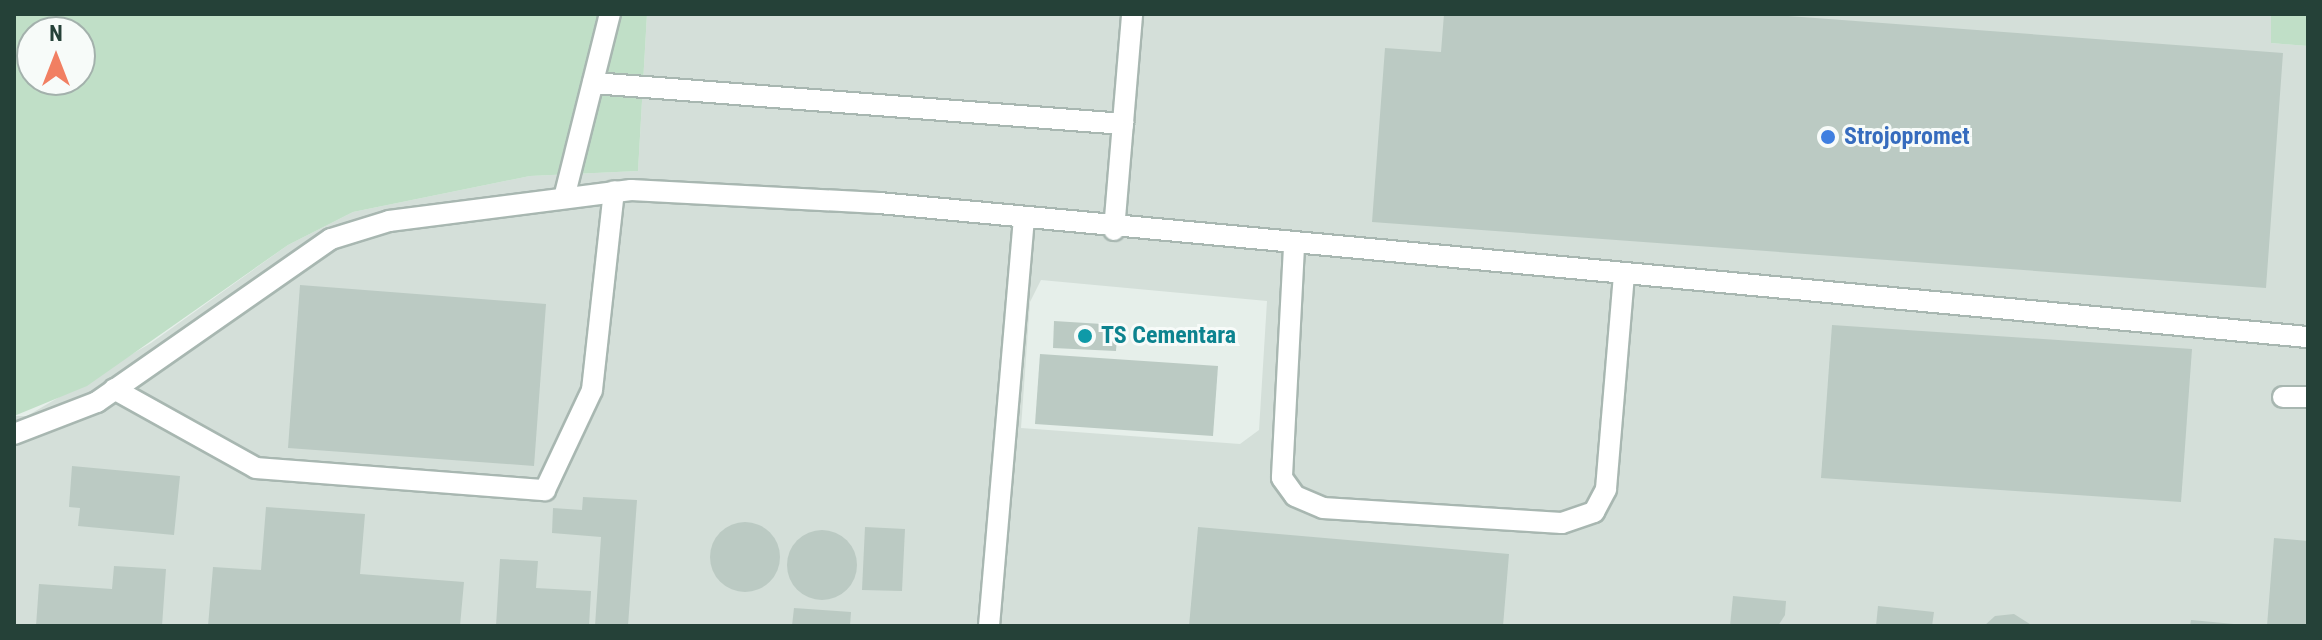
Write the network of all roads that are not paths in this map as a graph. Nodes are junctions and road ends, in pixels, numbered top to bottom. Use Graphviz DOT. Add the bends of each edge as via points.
graph roads {
  1 [pos="610,14"];
  2 [pos="1132,14"];
  3 [pos="593,83"];
  4 [pos="1123,124"];
  5 [pos="614,191"];
  6 [pos="565,194"];
  7 [pos="1024,217"];
  8 [pos="1114,230"];
  9 [pos="1294,247"];
  10 [pos="1624,276"];
  11 [pos="2308,337"];
  12 [pos="114,389"];
  13 [pos="2283,397"];
  14 [pos="2308,397"];
  15 [pos="14,434"];
  16 [pos="989,626"];
  1 -- 3 [label="lane"];
  2 -- 4 [label="lane"];
  3 -- 4 [label="lane"];
  3 -- 6 [label="lane"];
  4 -- 8 [label="lane"];
  5 -- 6 [label="lane"];
  5 -- 7 [label="lane" via="713,190"];
  5 -- 12 [label="lane" via="592,390 545,490 256,468"];
  6 -- 12 [label="lane" via="389,221 331,239"];
  7 -- 8 [label="lane"];
  7 -- 16 [label="lane"];
  8 -- 9 [label="lane"];
  9 -- 10 [label="lane"];
  9 -- 10 [label="lane" via="1282,478 1295,496 1323,508 1562,523 1594,512 1606,489"];
  10 -- 11 [label="lane"];
  12 -- 15 [label="lane"];
  13 -- 14 [label="lane"];
}
